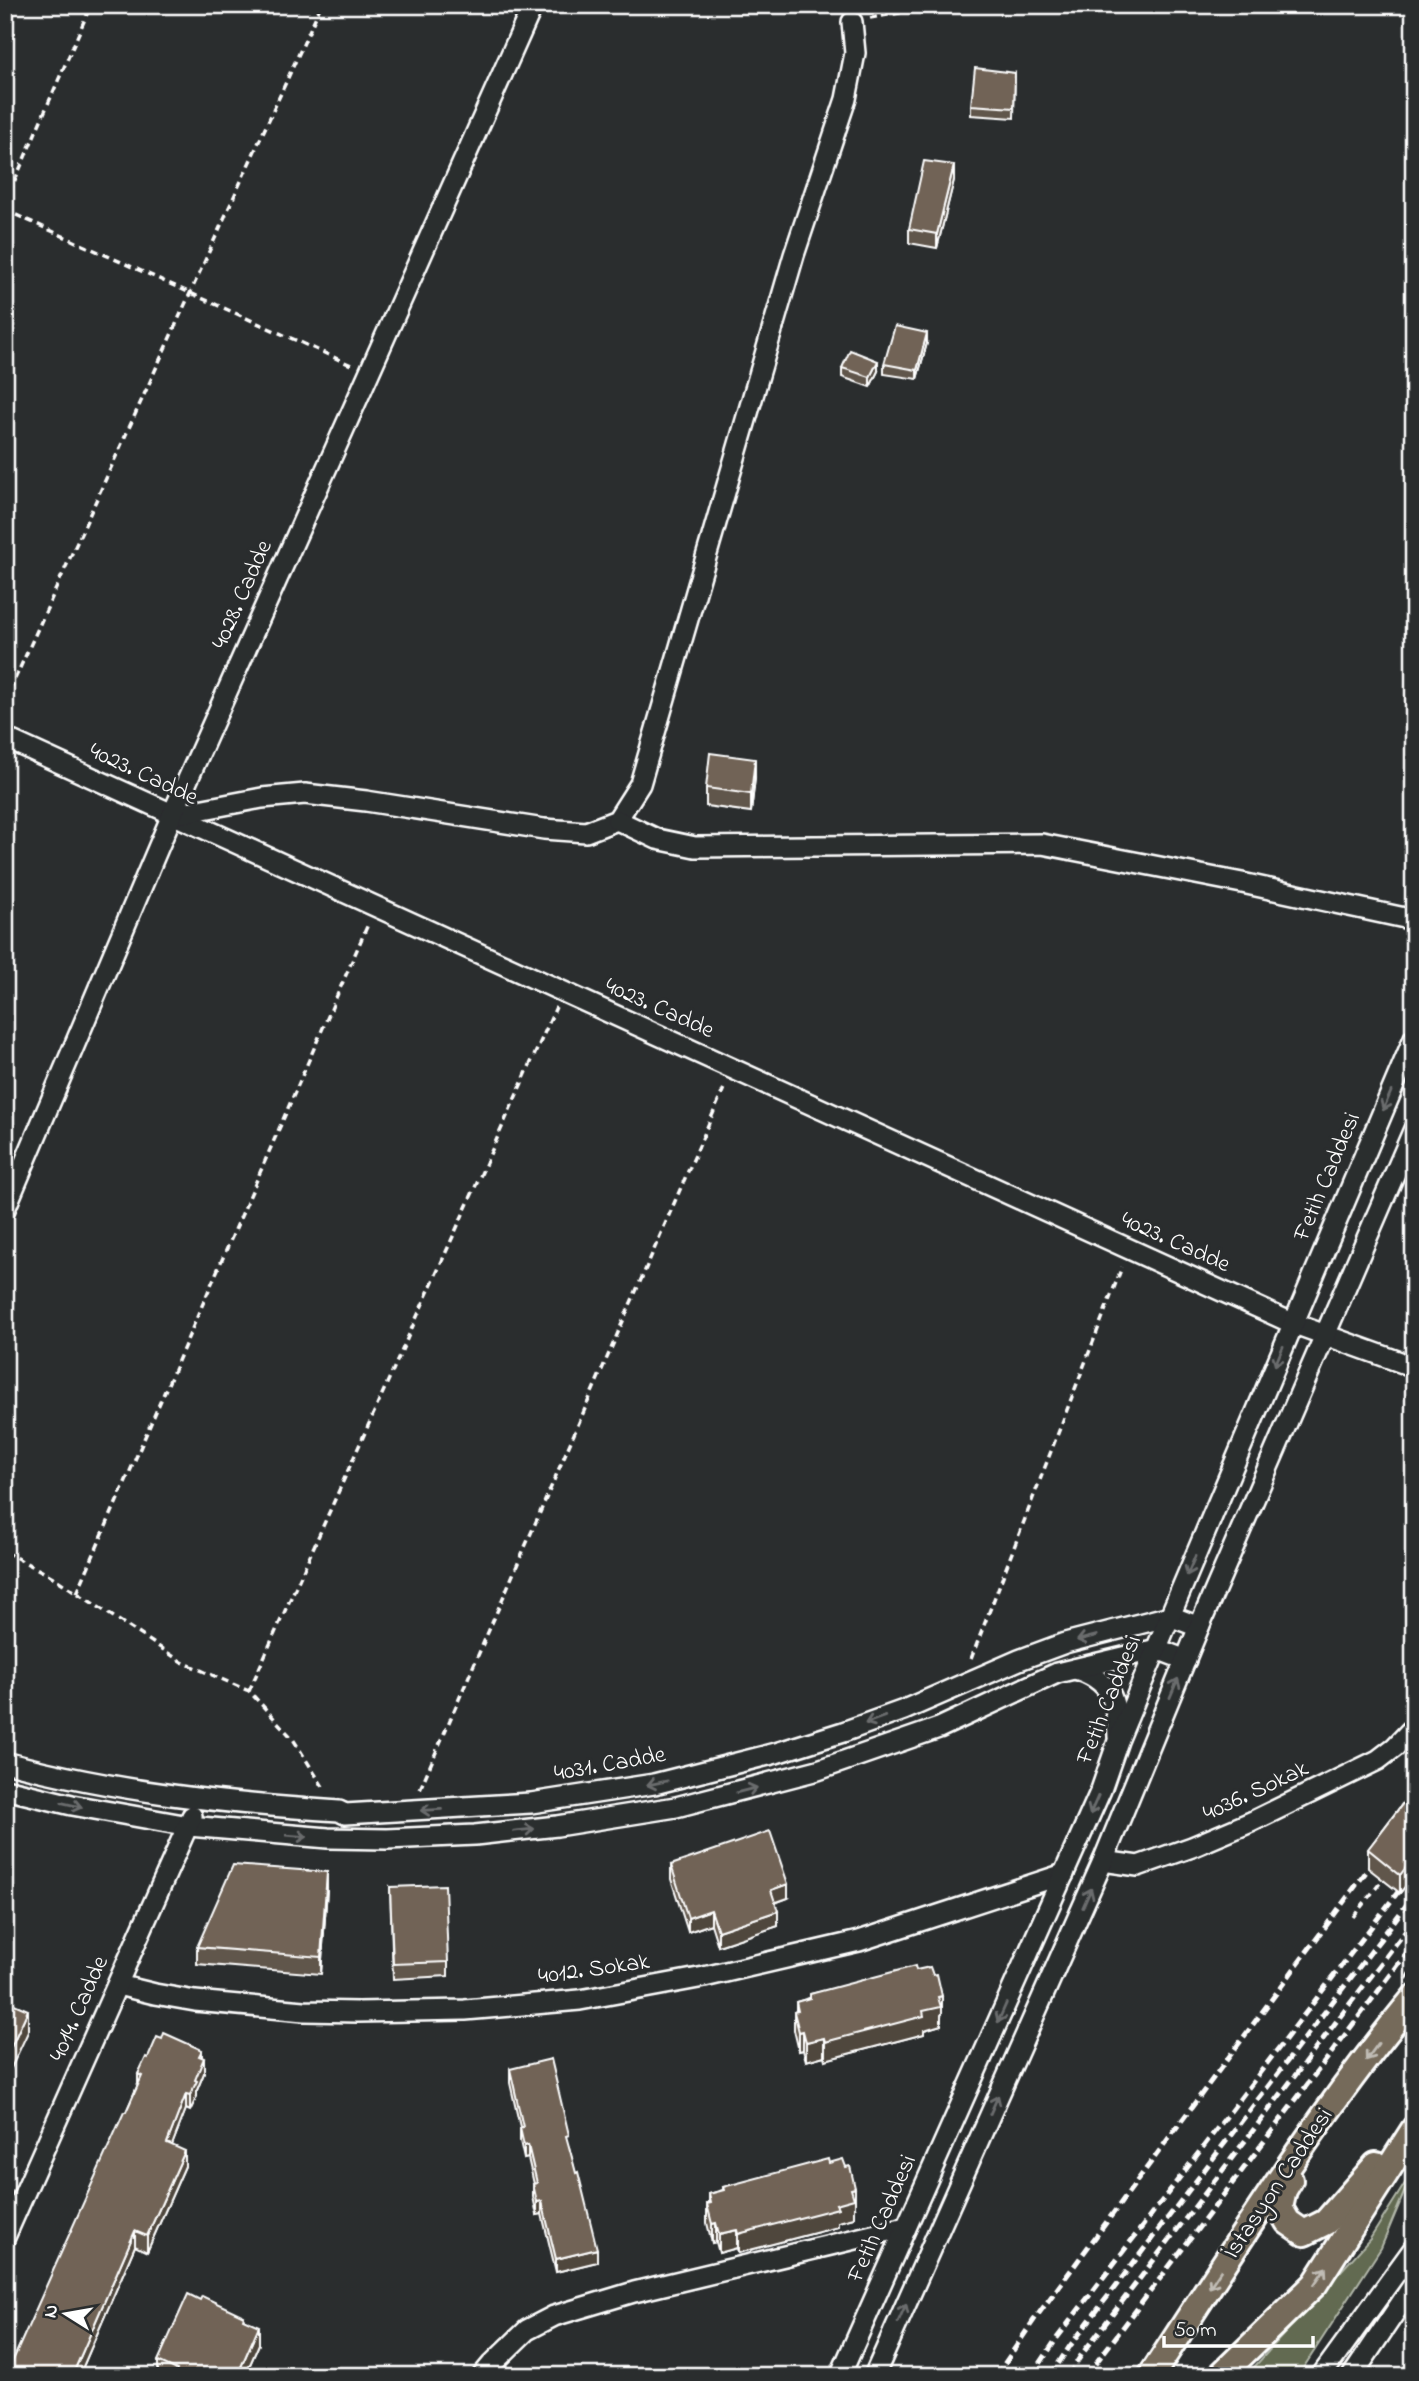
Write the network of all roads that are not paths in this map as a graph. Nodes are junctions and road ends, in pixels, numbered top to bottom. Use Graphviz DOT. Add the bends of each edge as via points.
graph roads {
  1 [pos="533,5"];
  2 [pos="852,22"];
  3 [pos="5,738"];
  4 [pos="172,816"];
  5 [pos="617,820"];
  6 [pos="1414,920"];
  7 [pos="1414,1038"];
  8 [pos="1414,1129"];
  9 [pos="5,1209"];
  10 [pos="1293,1323"];
  11 [pos="1325,1335"];
  12 [pos="1414,1367"];
  13 [pos="1170,1616"];
  14 [pos="1199,1628"];
  15 [pos="1157,1649"];
  16 [pos="1186,1661"];
  17 [pos="1075,1669"];
  18 [pos="1414,1727"];
  19 [pos="1118,1741"];
  20 [pos="5,1762"];
  21 [pos="5,1789"];
  22 [pos="196,1799"];
  23 [pos="189,1826"];
  24 [pos="1103,1861"];
  25 [pos="1064,1874"];
  26 [pos="118,1984"];
  27 [pos="1414,1998"];
  28 [pos="1324,2118"];
  29 [pos="1414,2123"];
  30 [pos="1414,2129"];
  31 [pos="906,2227"];
  32 [pos="5,2237"];
  33 [pos="1414,2248"];
  34 [pos="1395,2271"];
  35 [pos="1414,2284"];
  36 [pos="1381,2292"];
  37 [pos="1406,2307"];
  38 [pos="482,2376"];
  39 [pos="840,2376"];
  40 [pos="874,2376"];
  41 [pos="1151,2376"];
  42 [pos="1220,2376"];
  43 [pos="1321,2376"];
  44 [pos="1352,2376"];
  1 -- 4 [label="street, 4028. Cadde"];
  2 -- 5 [label="street" via="855,53 846,99 794,255 639,784"];
  3 -- 4 [label="street, 4023. Cadde"];
  4 -- 5 [label="street" via="305,794 544,829 586,832"];
  4 -- 9 [label="street, 4028. Cadde"];
  4 -- 10 [label="street, 4023. Cadde"];
  5 -- 6 [label="street" via="657,839 695,847 1042,844"];
  7 -- 10 [label="street, Fetih Caddesi, one-way"];
  8 -- 11 [label="street"];
  10 -- 11 [label="street, 4023. Cadde"];
  10 -- 13 [label="street, Fetih Caddesi, one-way"];
  11 -- 12 [label="street, 4023. Cadde"];
  11 -- 14 [label="street"];
  13 -- 14 [label="street"];
  13 -- 15 [label="street, Fetih Caddesi"];
  13 -- 22 [label="street, 4031. Cadde, one-way" via="1045,1650 843,1732 654,1784 531,1803 345,1814"];
  14 -- 16 [label="street"];
  15 -- 16 [label="street"];
  15 -- 17 [label="street"];
  15 -- 19 [label="street, Fetih Caddesi"];
  24 -- 16 [label="street, one-way"];
  17 -- 19 [label="street" via="1104,1684 1117,1717"];
  23 -- 17 [label="street, one-way" via="387,1839 475,1835 628,1816 818,1770 939,1728"];
  18 -- 24 [label="street, 4036. Sokak" via="1378,1760 1251,1822 1138,1866"];
  19 -- 25 [label="street, Fetih Caddesi, one-way"];
  20 -- 22 [label="street, 4031. Cadde"];
  21 -- 23 [label="street, one-way"];
  22 -- 23 [label="street, 4014. Cadde"];
  23 -- 26 [label="street, 4014. Cadde"];
  40 -- 24 [label="street, one-way"];
  25 -- 26 [label="street, 4012. Sokak" via="859,1941 580,2000 465,2010 304,2011 195,2001"];
  25 -- 31 [label="street, Fetih Caddesi, one-way"];
  26 -- 32 [label="street, 4014. Cadde"];
  27 -- 28 [label="main road, İstasyon Caddesi, one-way"];
  28 -- 29 [label="main road" via="1284,2190 1280,2208 1288,2222 1304,2233 1326,2222"];
  28 -- 41 [label="main road, İstasyon Caddesi, one-way"];
  42 -- 30 [label="main road, one-way" via="1315,2284"];
  31 -- 38 [label="street" via="634,2292 554,2316 527,2330"];
  31 -- 39 [label="street, Fetih Caddesi"];
  33 -- 34 [label="street"];
  34 -- 35 [label="street"];
  34 -- 36 [label="street"];
  35 -- 37 [label="street"];
  36 -- 37 [label="street"];
  36 -- 43 [label="street"];
  37 -- 44 [label="street"];
}
